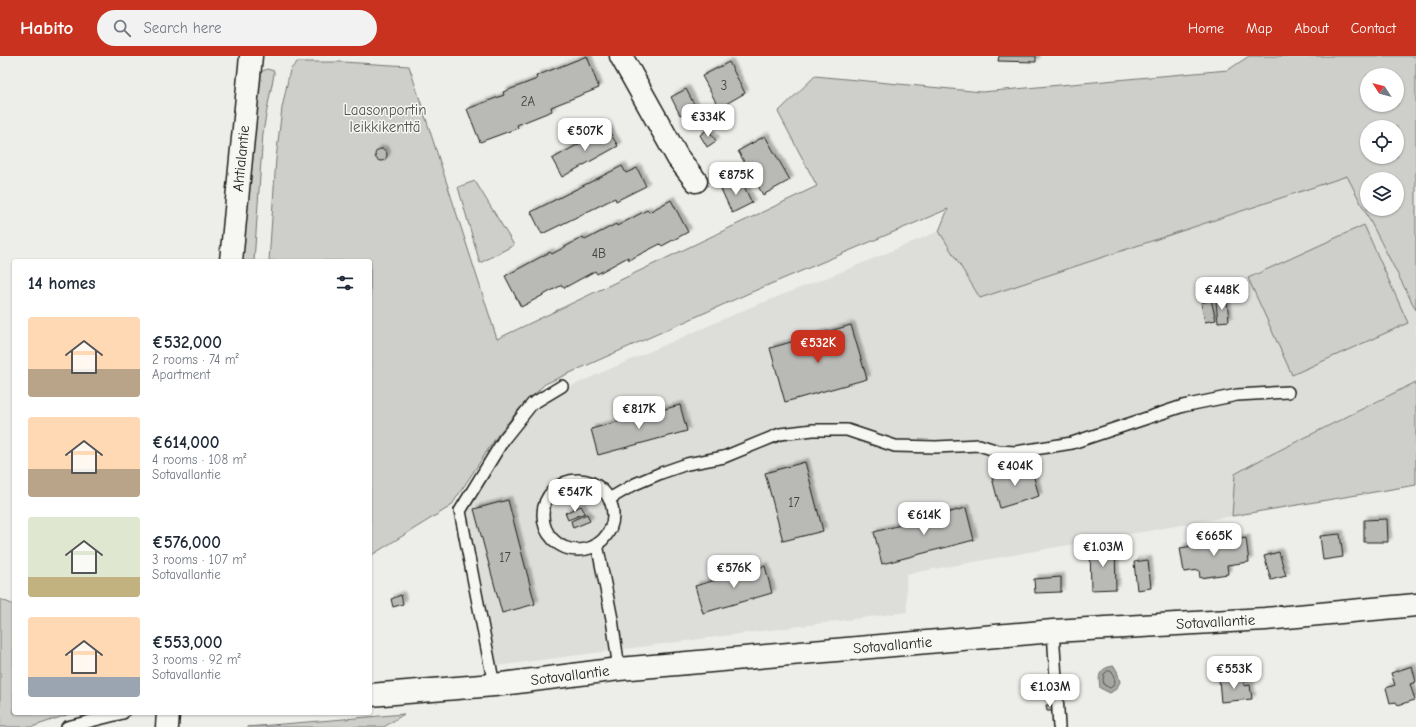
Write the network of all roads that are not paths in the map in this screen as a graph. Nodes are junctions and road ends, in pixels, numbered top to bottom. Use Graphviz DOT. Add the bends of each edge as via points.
graph roads {
  1 [pos="251,56"];
  2 [pos="621,56"];
  3 [pos="696,181"];
  4 [pos="231,259"];
  5 [pos="562,386"];
  6 [pos="1288,392"];
  7 [pos="609,499"];
  8 [pos="597,544"];
  9 [pos="1416,605"];
  10 [pos="1053,631"];
  11 [pos="619,670"];
  12 [pos="494,685"];
  13 [pos="372,696"];
  14 [pos="115,715"];
  15 [pos="168,715"];
  16 [pos="67,727"];
  17 [pos="167,727"];
  18 [pos="1060,727"];
  1 -- 4 [label="street, Ahtialantie"];
  2 -- 3 [label="street" via="678,158"];
  5 -- 12 [label="lane" via="532,404 504,439 460,511"];
  6 -- 7 [label="lane" via="1237,395 1183,406 1072,443 1016,452 998,451 979,445 895,446 847,430 813,430 780,434 724,457 687,464 661,473"];
  7 -- 8 [label="lane" via="613,519 610,529"];
  7 -- 8 [label="lane" via="593,483 576,480 560,485 552,492 543,512 548,533 555,542 565,548 587,549"];
  8 -- 11 [label="lane"];
  9 -- 10 [label="street, Sotavallantie" via="1265,619"];
  10 -- 11 [label="street, Sotavallantie"];
  10 -- 18 [label="lane"];
  11 -- 12 [label="street, Sotavallantie"];
  12 -- 13 [label="street, Sotavallantie"];
  14 -- 16 [label="lane"];
  15 -- 17 [label="street"];
}
